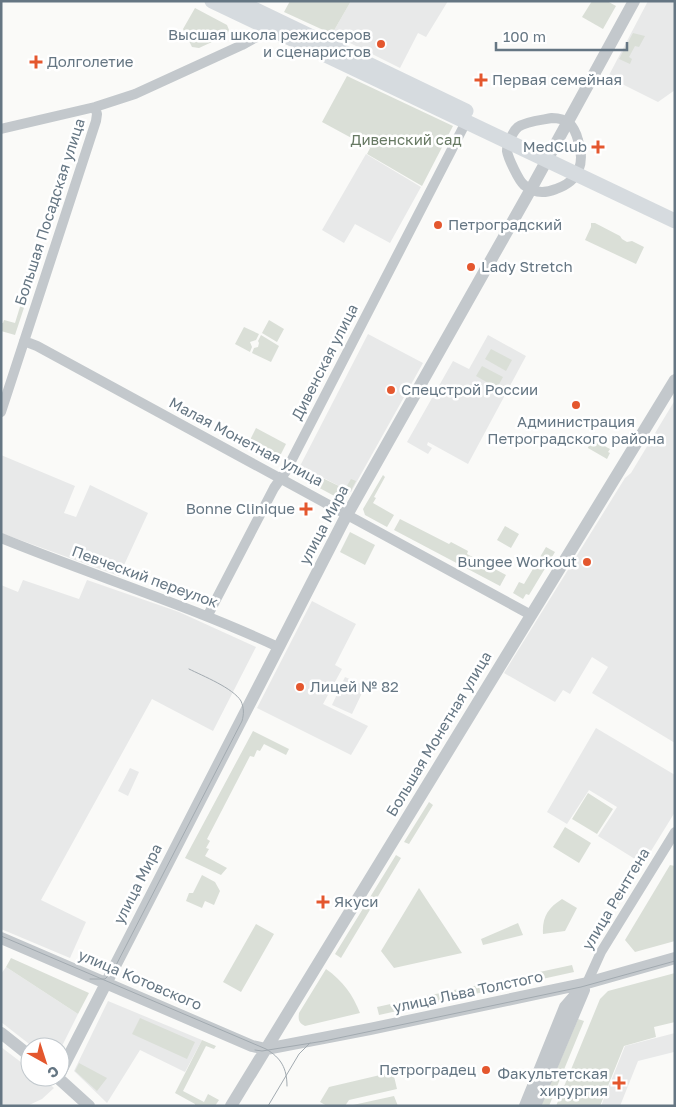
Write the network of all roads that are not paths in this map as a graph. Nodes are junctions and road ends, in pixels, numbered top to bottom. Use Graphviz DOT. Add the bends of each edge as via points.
graph roads {
  1 [pos="212,1"];
  2 [pos="238,1"];
  3 [pos="634,1"];
  4 [pos="267,28"];
  5 [pos="95,107"];
  6 [pos="466,122"];
  7 [pos="568,122"];
  8 [pos="2,126"];
  9 [pos="512,138"];
  10 [pos="550,156"];
  11 [pos="578,169"];
  12 [pos="531,190"];
  13 [pos="675,209"];
  14 [pos="675,221"];
  15 [pos="24,341"];
  16 [pos="675,380"];
  17 [pos="1,412"];
  18 [pos="281,478"];
  19 [pos="347,514"];
  20 [pos="1,538"];
  21 [pos="531,614"];
  22 [pos="208,615"];
  23 [pos="278,647"];
  24 [pos="675,832"];
  25 [pos="1,938"];
  26 [pos="675,958"];
  27 [pos="105,983"];
  28 [pos="587,983"];
  29 [pos="1,1033"];
  30 [pos="20,1048"];
  31 [pos="266,1049"];
  32 [pos="70,1053"];
  33 [pos="69,1087"];
  34 [pos="90,1106"];
  35 [pos="231,1106"];
  36 [pos="525,1106"];
  37 [pos="535,1106"];
  1 -- 4 [label="main road"];
  2 -- 9 [label="main road"];
  3 -- 7 [label="street, улица Мира"];
  4 -- 5 [label="street" via="252,40 194,69"];
  4 -- 6 [label="main road"];
  5 -- 8 [label="street"];
  5 -- 15 [label="street, Большая Посадская улица" via="96,121"];
  6 -- 9 [label="main road"];
  6 -- 18 [label="street, Дивенская улица"];
  7 -- 9 [label="street" via="560,118 532,122 517,128"];
  7 -- 10 [label="street, улица Мира"];
  7 -- 11 [label="street" via="576,133 582,152"];
  9 -- 10 [label="main road"];
  9 -- 12 [label="street" via="508,156 521,181"];
  10 -- 11 [label="main road"];
  10 -- 12 [label="street, улица Мира"];
  11 -- 12 [label="street" via="572,180 560,188 547,192"];
  11 -- 13 [label="main road"];
  11 -- 14 [label="main road"];
  12 -- 19 [label="street, улица Мира"];
  15 -- 17 [label="street, Большая Посадская улица"];
  15 -- 18 [label="street, Малая Монетная улица"];
  16 -- 21 [label="street, Большая Монетная улица"];
  18 -- 19 [label="street, Малая Монетная улица"];
  18 -- 22 [label="street, Дивенская улица"];
  19 -- 21 [label="street, Малая Монетная улица"];
  19 -- 23 [label="street, улица Мира"];
  20 -- 22 [label="street, Певческий переулок"];
  21 -- 31 [label="street, Большая Монетная улица"];
  22 -- 23 [label="street, Певческий переулок"];
  23 -- 27 [label="street, улица Мира"];
  24 -- 28 [label="street, улица Рентгена" via="601,952"];
  25 -- 27 [label="street, улица Котовского"];
  26 -- 28 [label="street, улица Льва Толстого"];
  27 -- 31 [label="street, улица Котовского" via="252,1046"];
  27 -- 32 [label="street, улица Мира"];
  28 -- 31 [label="street, улица Льва Толстого"];
  28 -- 36 [label="street, улица Рентгена" via="565,1007"];
  28 -- 37 [label="street, улица Рентгена"];
  29 -- 30 [label="street"];
  31 -- 35 [label="street, Большая Монетная улица"];
  33 -- 34 [label="street"];
}
